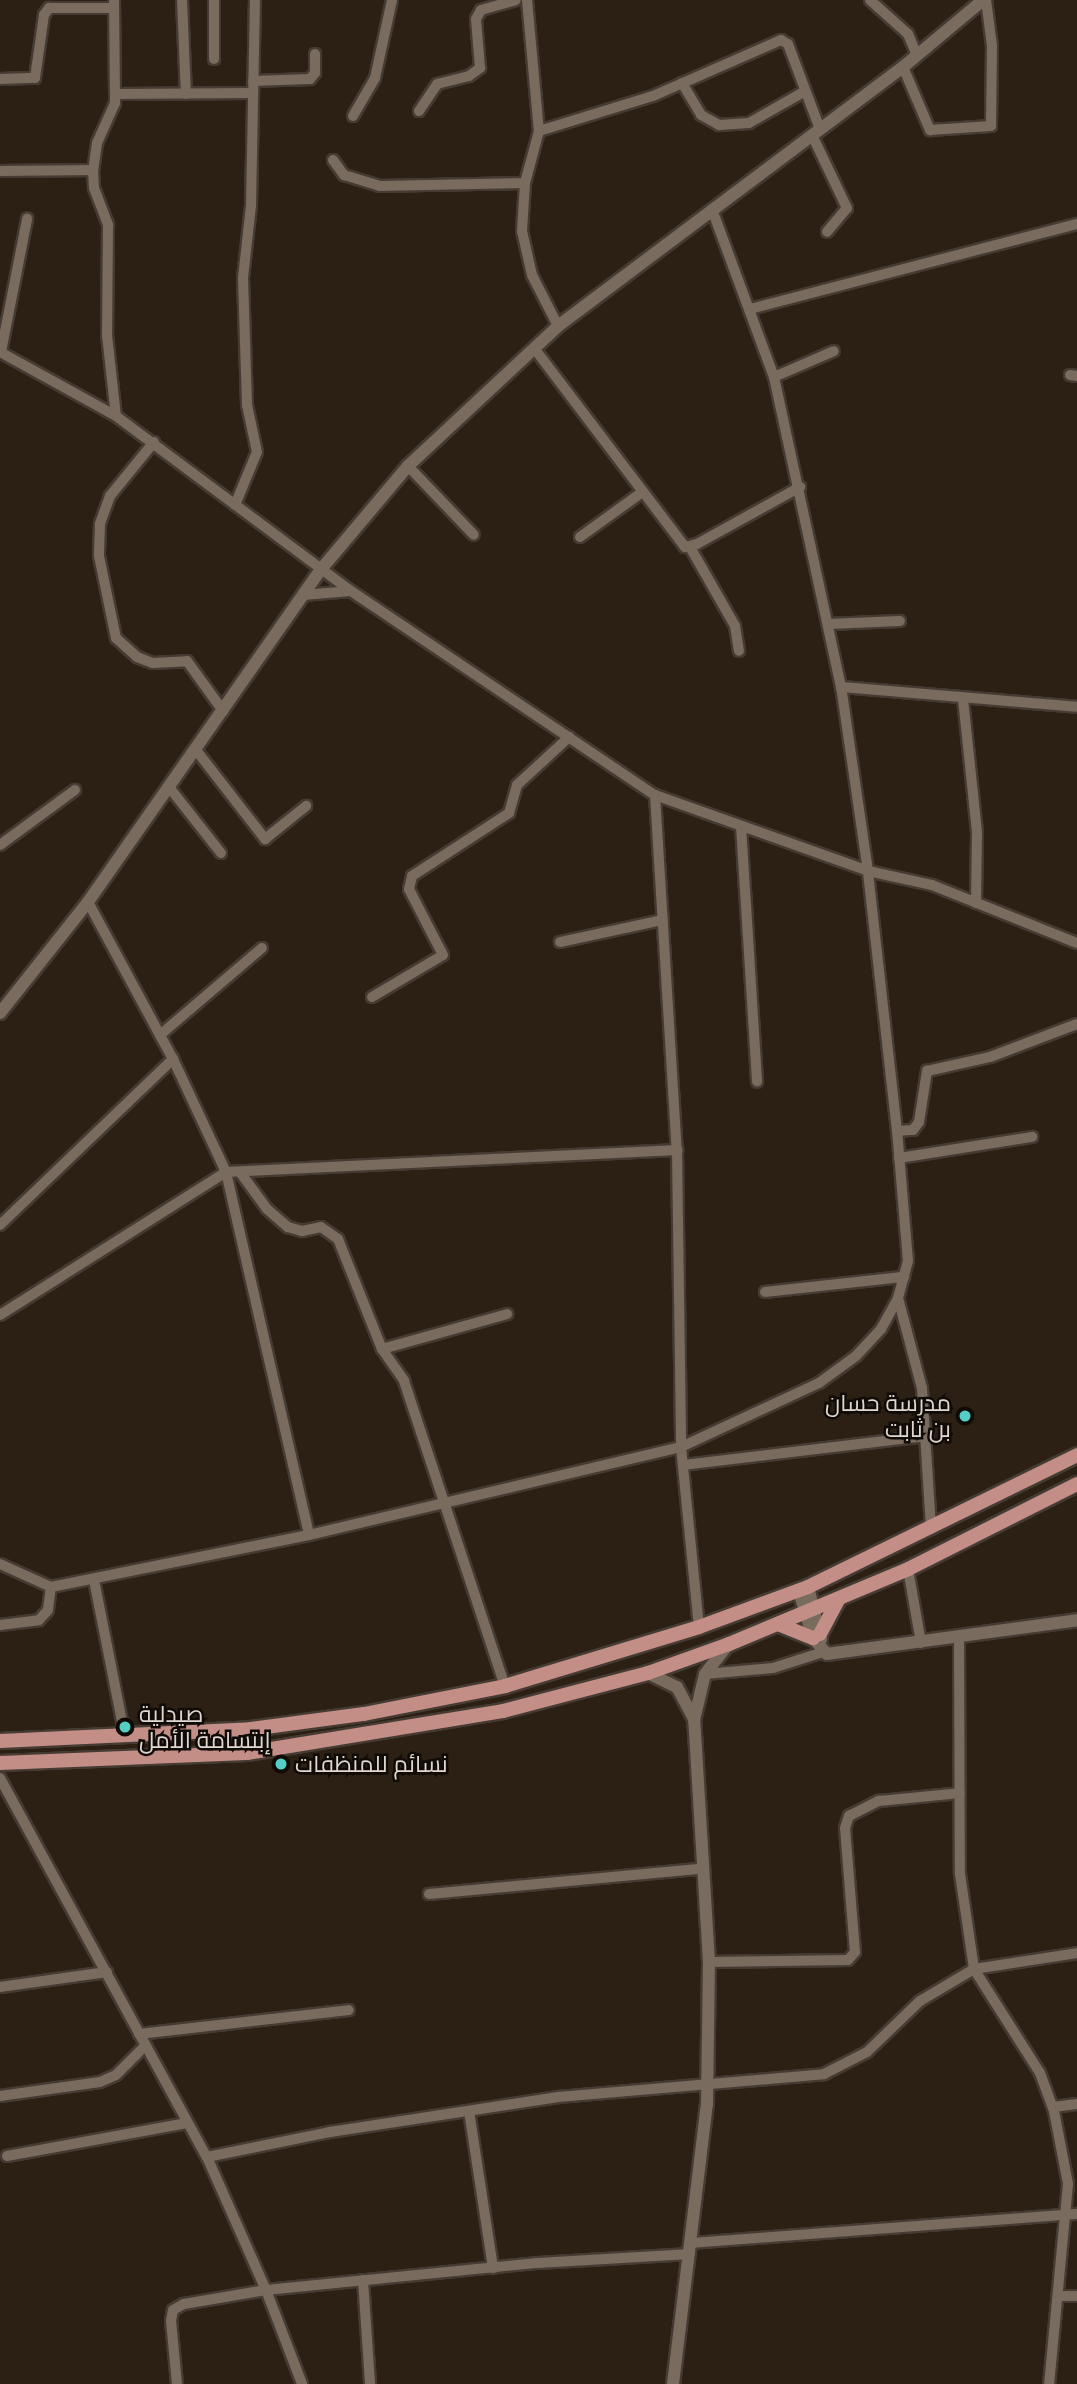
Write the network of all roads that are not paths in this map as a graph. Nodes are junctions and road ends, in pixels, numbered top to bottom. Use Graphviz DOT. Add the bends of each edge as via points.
graph roads {
  1 [pos="182,0"];
  2 [pos="214,0"];
  3 [pos="255,0"];
  4 [pos="392,0"];
  5 [pos="516,0"];
  6 [pos="527,0"];
  7 [pos="870,0"];
  8 [pos="985,0"];
  9 [pos="114,4"];
  10 [pos="315,54"];
  11 [pos="917,55"];
  12 [pos="214,59"];
  13 [pos="903,66"];
  14 [pos="0,79"];
  15 [pos="253,81"];
  16 [pos="682,83"];
  17 [pos="805,91"];
  18 [pos="252,93"];
  19 [pos="115,94"];
  20 [pos="186,94"];
  21 [pos="419,111"];
  22 [pos="353,116"];
  23 [pos="539,131"];
  24 [pos="816,132"];
  25 [pos="332,160"];
  26 [pos="93,170"];
  27 [pos="0,171"];
  28 [pos="526,183"];
  29 [pos="712,209"];
  30 [pos="27,219"];
  31 [pos="1077,224"];
  32 [pos="827,232"];
  33 [pos="750,309"];
  34 [pos="558,326"];
  35 [pos="534,348"];
  36 [pos="834,351"];
  37 [pos="1,352"];
  38 [pos="774,377"];
  39 [pos="116,415"];
  40 [pos="154,442"];
  41 [pos="408,466"];
  42 [pos="800,488"];
  43 [pos="641,493"];
  44 [pos="235,505"];
  45 [pos="474,534"];
  46 [pos="580,537"];
  47 [pos="690,547"];
  48 [pos="323,567"];
  49 [pos="351,591"];
  50 [pos="303,596"];
  51 [pos="900,621"];
  52 [pos="828,624"];
  53 [pos="739,651"];
  54 [pos="841,687"];
  55 [pos="963,699"];
  56 [pos="1077,707"];
  57 [pos="223,711"];
  58 [pos="569,737"];
  59 [pos="196,750"];
  60 [pos="169,787"];
  61 [pos="75,790"];
  62 [pos="655,795"];
  63 [pos="306,806"];
  64 [pos="741,826"];
  65 [pos="0,845"];
  66 [pos="221,853"];
  67 [pos="867,871"];
  68 [pos="88,902"];
  69 [pos="976,902"];
  70 [pos="663,920"];
  71 [pos="560,942"];
  72 [pos="1077,943"];
  73 [pos="261,948"];
  74 [pos="372,997"];
  75 [pos="0,1013"];
  76 [pos="1077,1024"];
  77 [pos="160,1035"];
  78 [pos="173,1059"];
  79 [pos="757,1082"];
  80 [pos="897,1131"];
  81 [pos="1031,1137"];
  82 [pos="677,1150"];
  83 [pos="899,1158"];
  84 [pos="226,1172"];
  85 [pos="240,1172"];
  86 [pos="0,1225"];
  87 [pos="904,1277"];
  88 [pos="765,1292"];
  89 [pos="898,1298"];
  90 [pos="507,1314"];
  91 [pos="0,1315"];
  92 [pos="382,1349"];
  93 [pos="927,1436"];
  94 [pos="681,1447"];
  95 [pos="1077,1455"];
  96 [pos="682,1465"];
  97 [pos="1077,1484"];
  98 [pos="445,1502"];
  99 [pos="931,1529"];
  100 [pos="309,1535"];
  101 [pos="0,1564"];
  102 [pos="908,1569"];
  103 [pos="94,1580"];
  104 [pos="51,1587"];
  105 [pos="804,1589"];
  106 [pos="839,1598"];
  107 [pos="810,1611"];
  108 [pos="1077,1620"];
  109 [pos="778,1624"];
  110 [pos="0,1625"];
  111 [pos="699,1627"];
  112 [pos="959,1637"];
  113 [pos="819,1643"];
  114 [pos="921,1643"];
  115 [pos="729,1644"];
  116 [pos="648,1672"];
  117 [pos="705,1674"];
  118 [pos="505,1686"];
  119 [pos="694,1720"];
  120 [pos="125,1737"];
  121 [pos="0,1741"];
  122 [pos="0,1763"];
  123 [pos="0,1778"];
  124 [pos="960,1793"];
  125 [pos="701,1869"];
  126 [pos="429,1894"];
  127 [pos="1077,1953"];
  128 [pos="709,1962"];
  129 [pos="974,1969"];
  130 [pos="107,1972"];
  131 [pos="0,1987"];
  132 [pos="349,2010"];
  133 [pos="139,2034"];
  134 [pos="146,2045"];
  135 [pos="707,2087"];
  136 [pos="0,2096"];
  137 [pos="1077,2104"];
  138 [pos="1053,2107"];
  139 [pos="469,2110"];
  140 [pos="187,2123"];
  141 [pos="7,2156"];
  142 [pos="207,2157"];
  143 [pos="1072,2214"];
  144 [pos="691,2248"];
  145 [pos="493,2267"];
  146 [pos="363,2280"];
  147 [pos="267,2290"];
  148 [pos="1058,2296"];
  149 [pos="1077,2296"];
  150 [pos="177,2384"];
  151 [pos="302,2384"];
  152 [pos="370,2384"];
  153 [pos="673,2384"];
  154 [pos="1049,2384"];
  1 -- 20 [label="street"];
  2 -- 12 [label="street"];
  3 -- 15 [label="street"];
  4 -- 22 [label="street" via="375,78"];
  5 -- 21 [label="street" via="481,10 476,19 480,68 469,76 437,84"];
  6 -- 23 [label="street"];
  7 -- 11 [label="street" via="908,34"];
  8 -- 11 [label="street"];
  8 -- 13 [label="street" via="993,118 989,128 930,130"];
  9 -- 14 [label="street" via="49,8 34,78"];
  9 -- 19 [label="street"];
  10 -- 15 [label="street" via="315,73 310,79"];
  11 -- 13 [label="street"];
  13 -- 24 [label="street"];
  15 -- 18 [label="street"];
  16 -- 17 [label="street" via="701,115 719,125 750,122"];
  16 -- 17 [label="street" via="781,40 788,44"];
  16 -- 23 [label="street"];
  17 -- 24 [label="street"];
  18 -- 20 [label="street"];
  18 -- 44 [label="street" via="244,312 247,405 257,452"];
  19 -- 20 [label="street"];
  19 -- 26 [label="street" via="113,114 97,143"];
  23 -- 28 [label="street"];
  24 -- 29 [label="street"];
  24 -- 32 [label="street" via="847,208"];
  25 -- 28 [label="street" via="344,175 379,186"];
  26 -- 27 [label="street"];
  26 -- 39 [label="street" via="94,188 108,225 107,335"];
  28 -- 34 [label="street" via="525,250 544,304"];
  29 -- 33 [label="street"];
  29 -- 34 [label="street"];
  30 -- 37 [label="street"];
  31 -- 33 [label="street"];
  33 -- 38 [label="street"];
  34 -- 35 [label="street"];
  35 -- 41 [label="street"];
  35 -- 43 [label="street"];
  36 -- 38 [label="street"];
  37 -- 39 [label="street"];
  38 -- 42 [label="street"];
  39 -- 40 [label="street"];
  40 -- 44 [label="street"];
  40 -- 57 [label="street" via="110,496 100,524 99,556 116,638 153,663 187,661"];
  41 -- 45 [label="street"];
  41 -- 48 [label="street"];
  42 -- 47 [label="street"];
  42 -- 52 [label="street"];
  43 -- 46 [label="street"];
  43 -- 47 [label="street" via="678,542"];
  44 -- 48 [label="street"];
  47 -- 53 [label="street" via="736,626"];
  48 -- 49 [label="street"];
  48 -- 50 [label="street"];
  49 -- 50 [label="street"];
  49 -- 58 [label="street"];
  50 -- 57 [label="street"];
  51 -- 52 [label="street"];
  52 -- 54 [label="street"];
  54 -- 55 [label="street"];
  54 -- 67 [label="street"];
  55 -- 56 [label="street"];
  55 -- 69 [label="street" via="977,832"];
  57 -- 59 [label="street"];
  58 -- 62 [label="street"];
  58 -- 74 [label="street" via="517,785 509,813 412,876 409,889 443,955"];
  59 -- 60 [label="street"];
  59 -- 63 [label="street" via="265,839"];
  60 -- 66 [label="street"];
  60 -- 68 [label="street"];
  61 -- 65 [label="street"];
  62 -- 64 [label="street"];
  62 -- 70 [label="street"];
  64 -- 67 [label="street"];
  64 -- 79 [label="street"];
  67 -- 69 [label="street" via="932,885"];
  67 -- 80 [label="street"];
  68 -- 75 [label="street"];
  68 -- 77 [label="street"];
  69 -- 72 [label="street"];
  70 -- 71 [label="street"];
  70 -- 82 [label="street"];
  73 -- 77 [label="street"];
  76 -- 80 [label="street" via="990,1057 928,1071 919,1122 913,1130"];
  77 -- 78 [label="street"];
  78 -- 84 [label="street"];
  78 -- 86 [label="street"];
  80 -- 83 [label="street"];
  81 -- 83 [label="street"];
  82 -- 85 [label="street"];
  82 -- 94 [label="street"];
  83 -- 87 [label="street" via="908,1261"];
  84 -- 85 [label="street"];
  84 -- 91 [label="street"];
  84 -- 100 [label="street"];
  85 -- 92 [label="street" via="267,1209 288,1227 302,1231 321,1227 338,1239"];
  87 -- 88 [label="street"];
  87 -- 89 [label="street"];
  89 -- 93 [label="street" via="920,1377"];
  89 -- 94 [label="street" via="881,1329 856,1356 819,1383"];
  90 -- 92 [label="street"];
  92 -- 98 [label="street" via="404,1381"];
  93 -- 96 [label="street"];
  93 -- 99 [label="street"];
  94 -- 96 [label="street"];
  94 -- 98 [label="street"];
  95 -- 99 [label="main road"];
  96 -- 111 [label="street"];
  97 -- 102 [label="main road"];
  98 -- 100 [label="street"];
  98 -- 118 [label="street"];
  99 -- 105 [label="main road"];
  100 -- 103 [label="street"];
  101 -- 104 [label="street"];
  102 -- 106 [label="main road"];
  102 -- 114 [label="street"];
  103 -- 104 [label="street"];
  103 -- 120 [label="street"];
  104 -- 110 [label="street" via="48,1610 39,1620"];
  105 -- 107 [label="street"];
  105 -- 111 [label="main road"];
  106 -- 107 [label="main road"];
  106 -- 113 [label="main road"];
  107 -- 109 [label="main road"];
  107 -- 113 [label="street"];
  108 -- 112 [label="street"];
  109 -- 113 [label="main road"];
  109 -- 115 [label="main road"];
  111 -- 118 [label="main road"];
  112 -- 114 [label="street"];
  112 -- 124 [label="street"];
  113 -- 114 [label="street"];
  113 -- 117 [label="street" via="773,1668"];
  115 -- 116 [label="main road"];
  115 -- 117 [label="street"];
  116 -- 119 [label="street" via="677,1687"];
  116 -- 122 [label="main road" via="503,1711 247,1754"];
  117 -- 119 [label="street"];
  118 -- 120 [label="main road" via="351,1716"];
  119 -- 125 [label="street"];
  120 -- 121 [label="main road"];
  123 -- 130 [label="street"];
  124 -- 128 [label="street" via="879,1801 849,1816 845,1828 855,1952 848,1960"];
  124 -- 129 [label="street" via="960,1874"];
  125 -- 126 [label="street"];
  125 -- 128 [label="street"];
  127 -- 129 [label="street"];
  128 -- 135 [label="street"];
  129 -- 135 [label="street" via="920,2001 851,2063 824,2074"];
  129 -- 138 [label="street" via="1040,2073"];
  130 -- 131 [label="street"];
  130 -- 133 [label="street"];
  132 -- 133 [label="street"];
  133 -- 134 [label="street"];
  134 -- 136 [label="street" via="106,2080"];
  134 -- 140 [label="street"];
  135 -- 139 [label="street" via="558,2097"];
  135 -- 144 [label="street"];
  137 -- 138 [label="street"];
  138 -- 143 [label="street"];
  139 -- 142 [label="street"];
  139 -- 145 [label="street"];
  140 -- 141 [label="street"];
  140 -- 142 [label="street"];
  142 -- 147 [label="street"];
  143 -- 144 [label="street"];
  143 -- 148 [label="street"];
  144 -- 145 [label="street"];
  144 -- 153 [label="street"];
  145 -- 146 [label="street"];
  146 -- 147 [label="street"];
  146 -- 152 [label="street"];
  147 -- 150 [label="street" via="184,2304 173,2310"];
  147 -- 151 [label="street"];
  148 -- 149 [label="street"];
  148 -- 154 [label="street"];
}
